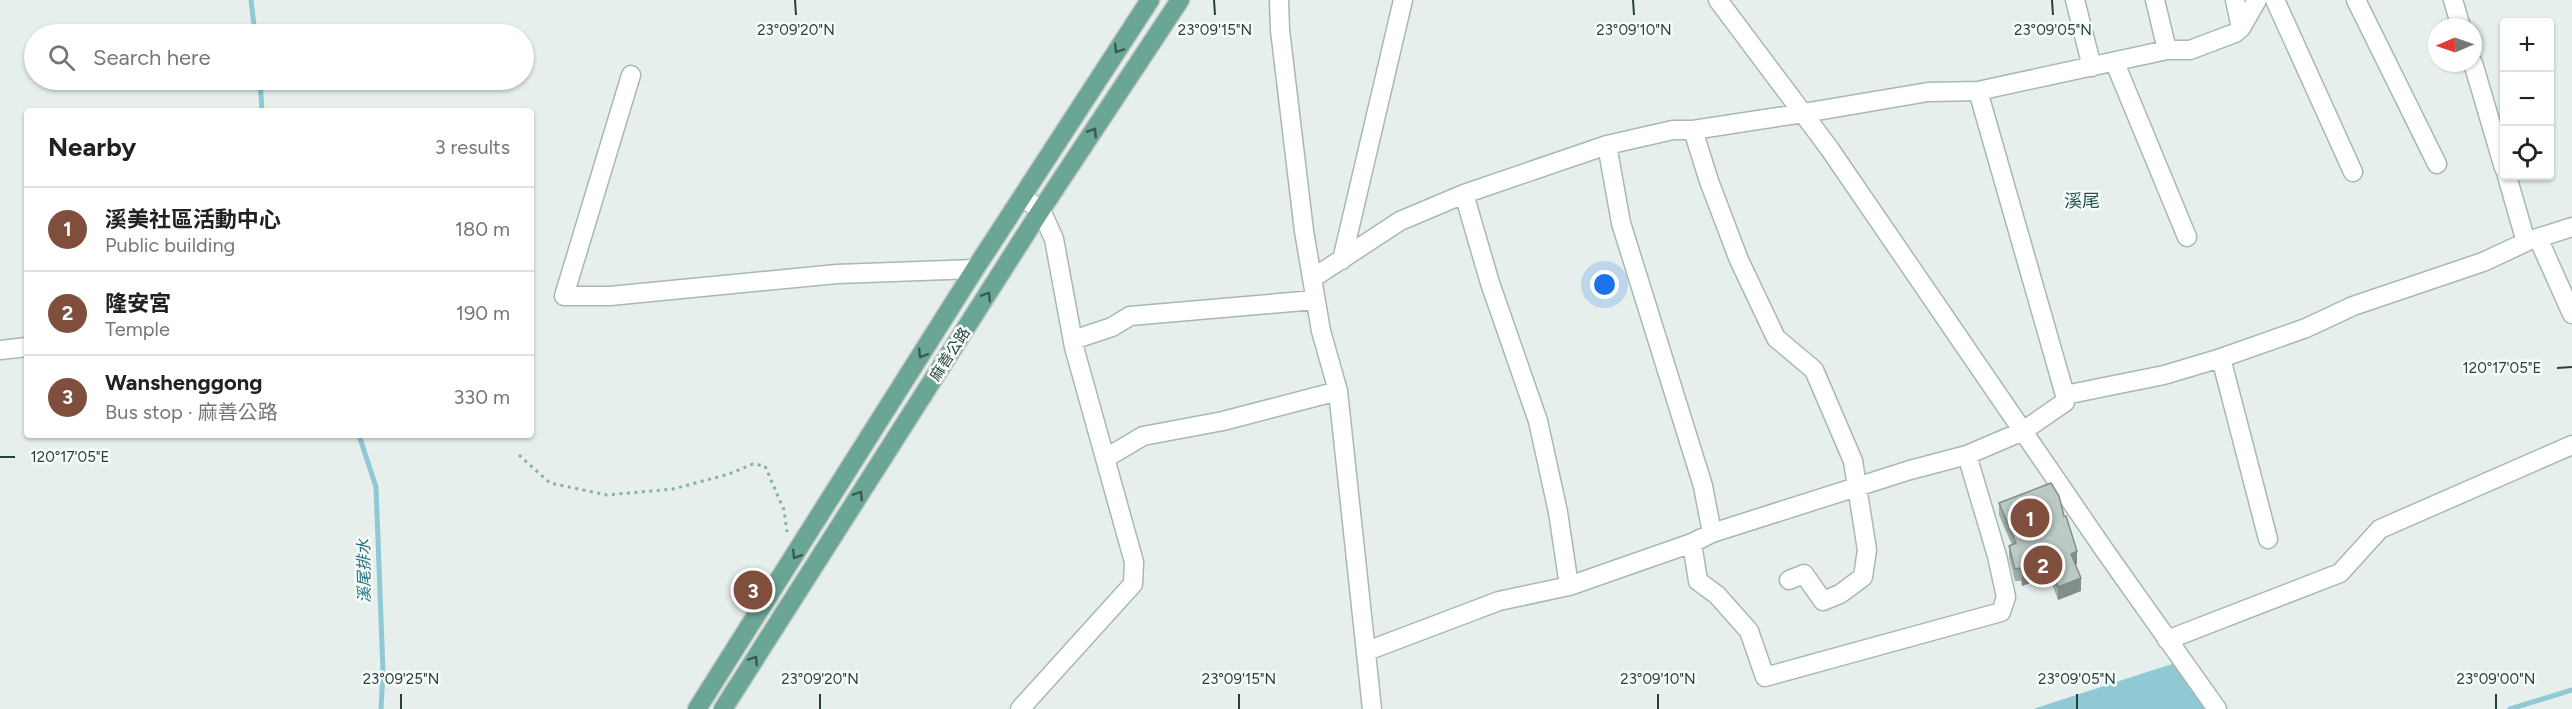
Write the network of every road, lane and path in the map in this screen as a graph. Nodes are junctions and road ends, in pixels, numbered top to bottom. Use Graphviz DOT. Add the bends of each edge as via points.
graph roads {
  1 [pos="1150,0"];
  2 [pos="1179,0"];
  3 [pos="1279,0"];
  4 [pos="1403,0"];
  5 [pos="1718,0"];
  6 [pos="2075,0"];
  7 [pos="2155,0"];
  8 [pos="2235,0"];
  9 [pos="2257,0"];
  10 [pos="2275,0"];
  11 [pos="2356,0"];
  12 [pos="2453,0"];
  13 [pos="2459,18"];
  14 [pos="2241,28"];
  15 [pos="2167,50"];
  16 [pos="2115,63"];
  17 [pos="2092,68"];
  18 [pos="2476,72"];
  19 [pos="631,75"];
  20 [pos="1978,91"];
  21 [pos="1804,114"];
  22 [pos="1694,130"];
  23 [pos="1607,146"];
  24 [pos="2500,152"];
  25 [pos="2437,164"];
  26 [pos="2354,172"];
  27 [pos="2509,180"];
  28 [pos="1464,194"];
  29 [pos="1022,197"];
  30 [pos="1041,210"];
  31 [pos="2572,226"];
  32 [pos="2187,237"];
  33 [pos="2532,240"];
  34 [pos="1342,260"];
  35 [pos="975,269"];
  36 [pos="1313,278"];
  37 [pos="1315,300"];
  38 [pos="2572,314"];
  39 [pos="1073,340"];
  40 [pos="24,347"];
  41 [pos="0,350"];
  42 [pos="2222,358"];
  43 [pos="1338,392"];
  44 [pos="2065,394"];
  45 [pos="2023,431"];
  46 [pos="2572,445"];
  47 [pos="1967,454"];
  48 [pos="519,455"];
  49 [pos="1106,458"];
  50 [pos="1858,486"];
  51 [pos="1712,533"];
  52 [pos="2268,539"];
  53 [pos="1692,543"];
  54 [pos="791,562"];
  55 [pos="1789,580"];
  56 [pos="1569,586"];
  57 [pos="2167,640"];
  58 [pos="1367,651"];
  59 [pos="697,709"];
  60 [pos="723,709"];
  61 [pos="1020,709"];
  62 [pos="1372,709"];
  63 [pos="2217,709"];
  1 -- 29 [label="main road, 麻善公路, one-way"];
  30 -- 2 [label="main road, 麻善公路, one-way"];
  3 -- 36 [label="street" via="1304,231"];
  4 -- 34 [label="street"];
  5 -- 21 [label="street"];
  6 -- 17 [label="street"];
  7 -- 15 [label="street"];
  8 -- 14 [label="street"];
  9 -- 14 [label="street"];
  10 -- 26 [label="street"];
  11 -- 25 [label="street"];
  12 -- 13 [label="street"];
  14 -- 15 [label="street" via="2190,50"];
  15 -- 16 [label="street"];
  16 -- 17 [label="street"];
  16 -- 32 [label="street"];
  17 -- 20 [label="street"];
  18 -- 24 [label="street"];
  19 -- 35 [label="street" via="564,296 610,296 837,274"];
  20 -- 21 [label="street" via="1928,92"];
  20 -- 44 [label="street"];
  21 -- 22 [label="street"];
  21 -- 45 [label="street"];
  22 -- 23 [label="street" via="1673,130"];
  22 -- 50 [label="street" via="1739,260 1776,338 1814,370 1853,461"];
  23 -- 28 [label="street"];
  23 -- 51 [label="street" via="1621,223 1703,486"];
  27 -- 33 [label="street"];
  28 -- 34 [label="street" via="1400,221"];
  28 -- 56 [label="street" via="1490,284 1538,421"];
  29 -- 30 [label="street"];
  29 -- 35 [label="main road, 麻善公路"];
  30 -- 39 [label="street" via="1054,239"];
  60 -- 30 [label="main road, 麻善公路, one-way"];
  31 -- 33 [label="street"];
  33 -- 38 [label="street"];
  33 -- 42 [label="street" via="2483,262 2353,306"];
  34 -- 36 [label="street"];
  35 -- 54 [label="main road, 麻善公路, one-way"];
  36 -- 37 [label="street"];
  37 -- 39 [label="street" via="1130,316 1112,327"];
  37 -- 43 [label="street"];
  39 -- 49 [label="street"];
  40 -- 41 [label="street"];
  42 -- 44 [label="street" via="2164,375"];
  42 -- 52 [label="street"];
  43 -- 49 [label="street" via="1143,436"];
  43 -- 58 [label="street"];
  44 -- 45 [label="street" via="2065,402"];
  45 -- 47 [label="street"];
  45 -- 57 [label="street"];
  46 -- 57 [label="street" via="2380,529 2340,573"];
  47 -- 50 [label="street"];
  47 -- 53 [label="street" via="2004,587 2006,597 2001,612 1765,677 1749,631 1698,580"];
  48 -- 54 [label="path" via="550,483 607,495 673,489 753,464 765,466 784,510"];
  49 -- 61 [label="street" via="1134,562 1133,584"];
  50 -- 51 [label="street"];
  50 -- 55 [label="street" via="1867,550 1863,577 1823,601 1804,574"];
  51 -- 53 [label="street"];
  53 -- 56 [label="street"];
  54 -- 59 [label="main road, 麻善公路"];
  56 -- 58 [label="street" via="1499,602"];
  57 -- 63 [label="street"];
  58 -- 62 [label="street"];
}
